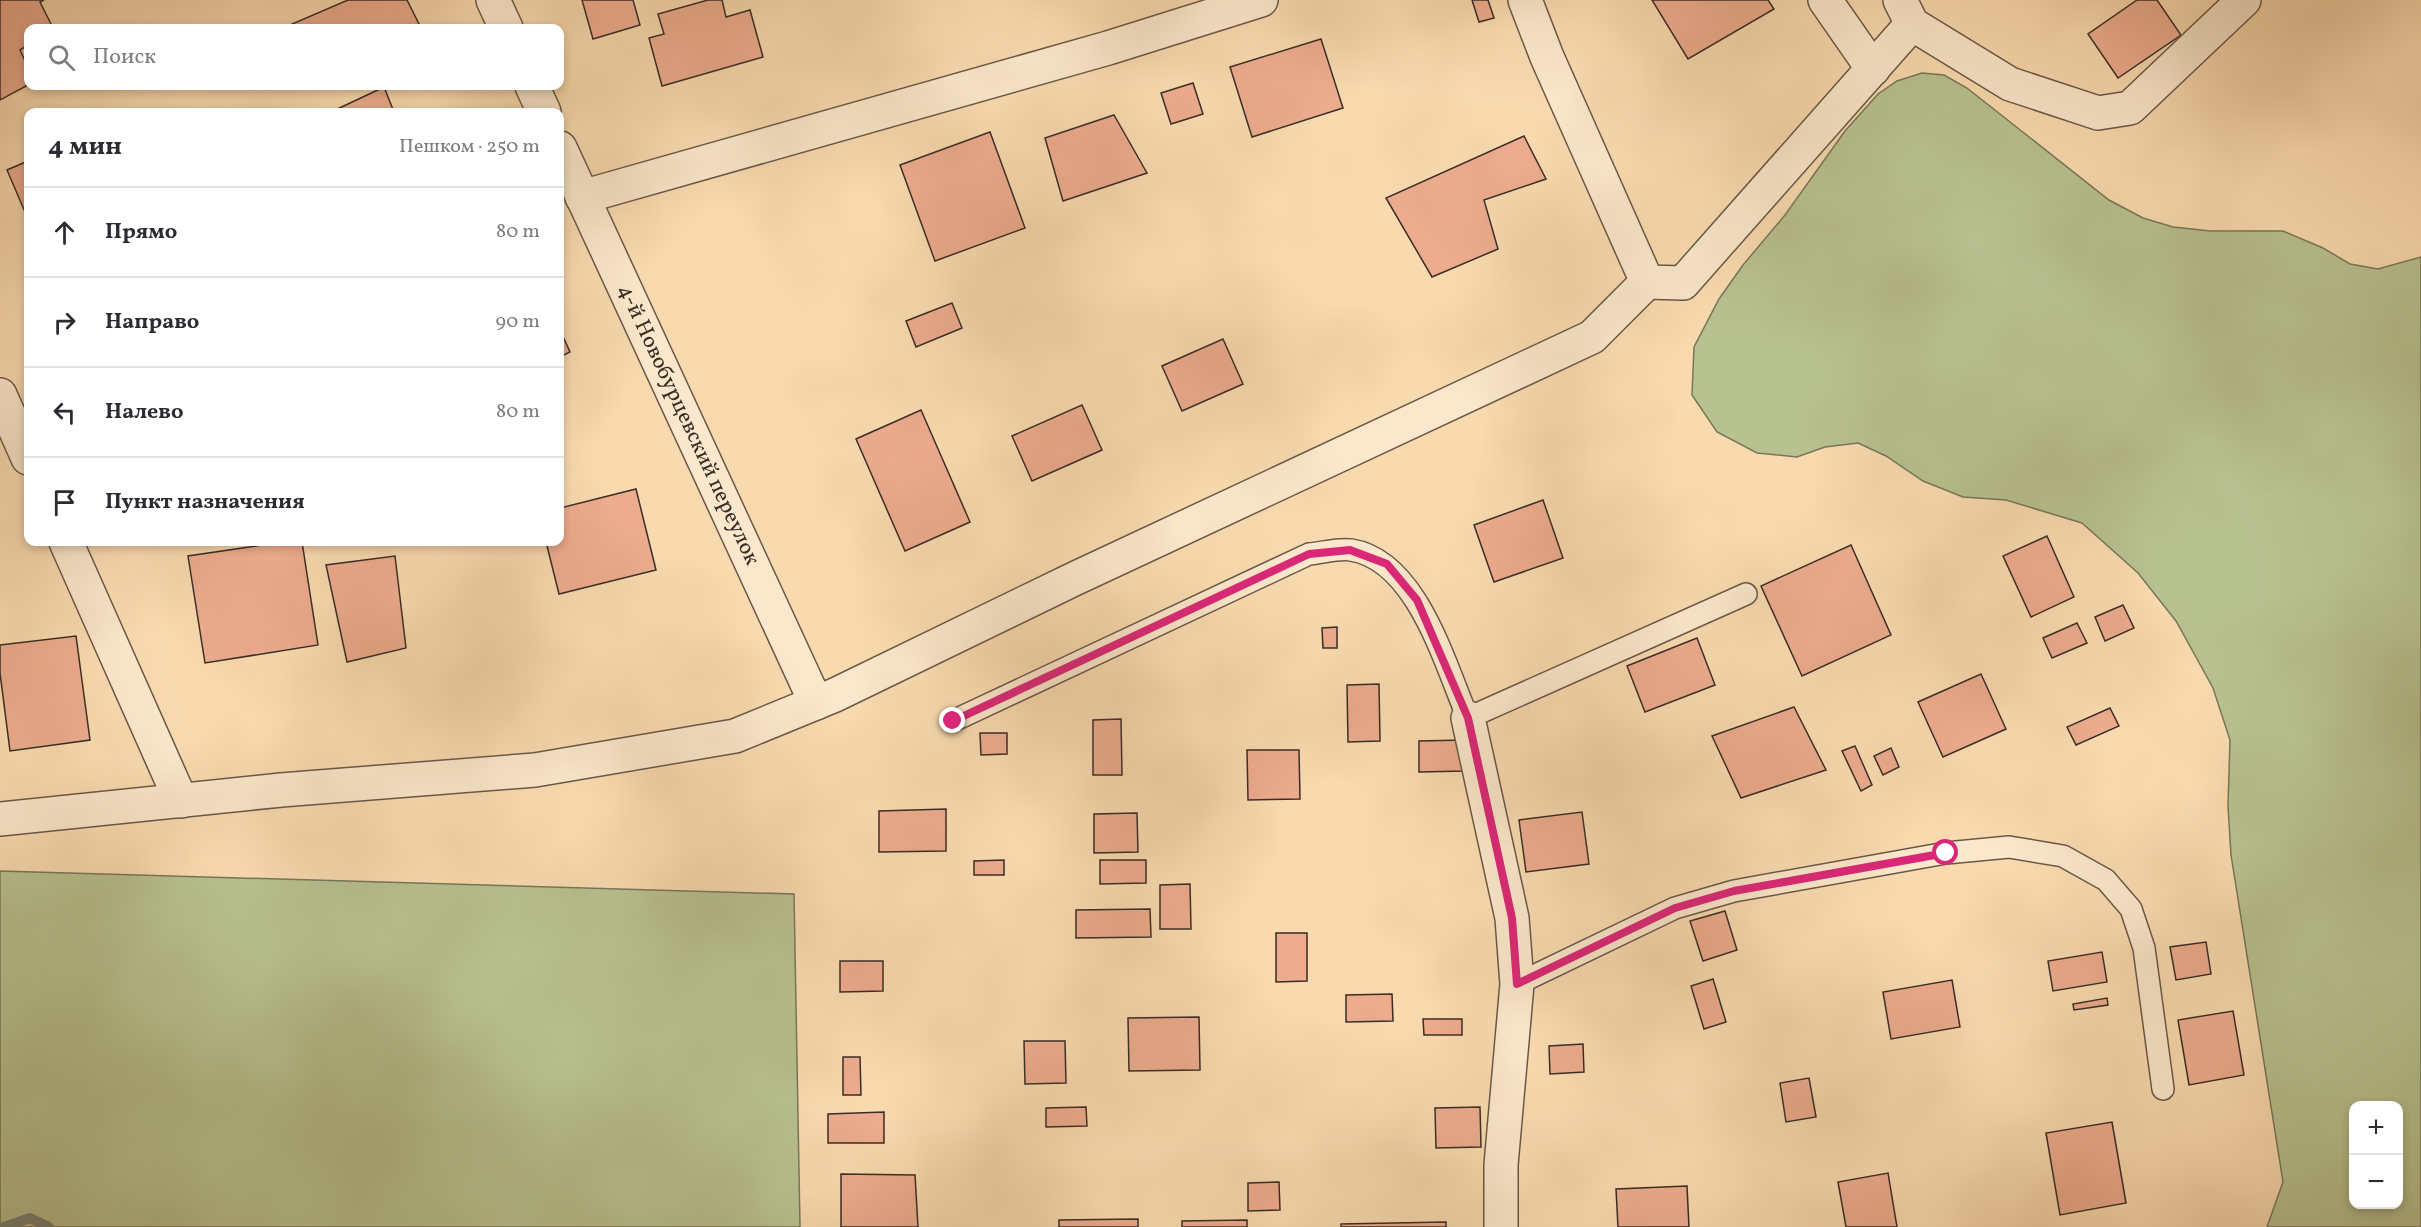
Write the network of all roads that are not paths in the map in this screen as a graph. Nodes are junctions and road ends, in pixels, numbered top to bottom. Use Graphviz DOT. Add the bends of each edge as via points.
graph roads {
  1 [pos="493,0"];
  2 [pos="1262,0"];
  3 [pos="1525,0"];
  4 [pos="1826,0"];
  5 [pos="2244,0"];
  6 [pos="1906,12"];
  7 [pos="504,24"];
  8 [pos="1873,69"];
  9 [pos="534,90"];
  10 [pos="542,108"];
  11 [pos="564,157"];
  12 [pos="582,196"];
  13 [pos="1647,282"];
  14 [pos="0,395"];
  15 [pos="24,449"];
  16 [pos="68,546"];
  17 [pos="1746,594"];
  18 [pos="816,703"];
  19 [pos="1468,718"];
  20 [pos="953,721"];
  21 [pos="182,801"];
  22 [pos="0,819"];
  23 [pos="1517,984"];
  24 [pos="2163,1089"];
  25 [pos="1501,1227"];
  1 -- 7 [label="street"];
  2 -- 12 [label="street" via="1096,51"];
  3 -- 13 [label="street" via="1546,57"];
  4 -- 8 [label="street"];
  5 -- 6 [label="street" via="2130,108 2098,112 2010,84"];
  6 -- 8 [label="street"];
  8 -- 13 [label="street" via="1683,283"];
  9 -- 10 [label="street"];
  11 -- 12 [label="street, 4-й Новобурцевский переулок"];
  12 -- 18 [label="street, 4-й Новобурцевский переулок"];
  13 -- 18 [label="street" via="1592,337"];
  14 -- 15 [label="street"];
  16 -- 21 [label="street"];
  17 -- 19 [label="lane"];
  18 -- 21 [label="street" via="735,736 535,770"];
  19 -- 20 [label="lane" via="1417,600 1387,564 1350,550 1309,554"];
  19 -- 23 [label="street" via="1512,918"];
  21 -- 22 [label="street"];
  23 -- 24 [label="lane" via="1675,908 1734,891 1946,853 2009,848 2063,856 2106,880 2131,909 2144,948"];
  23 -- 25 [label="street" via="1501,1165"];
}
